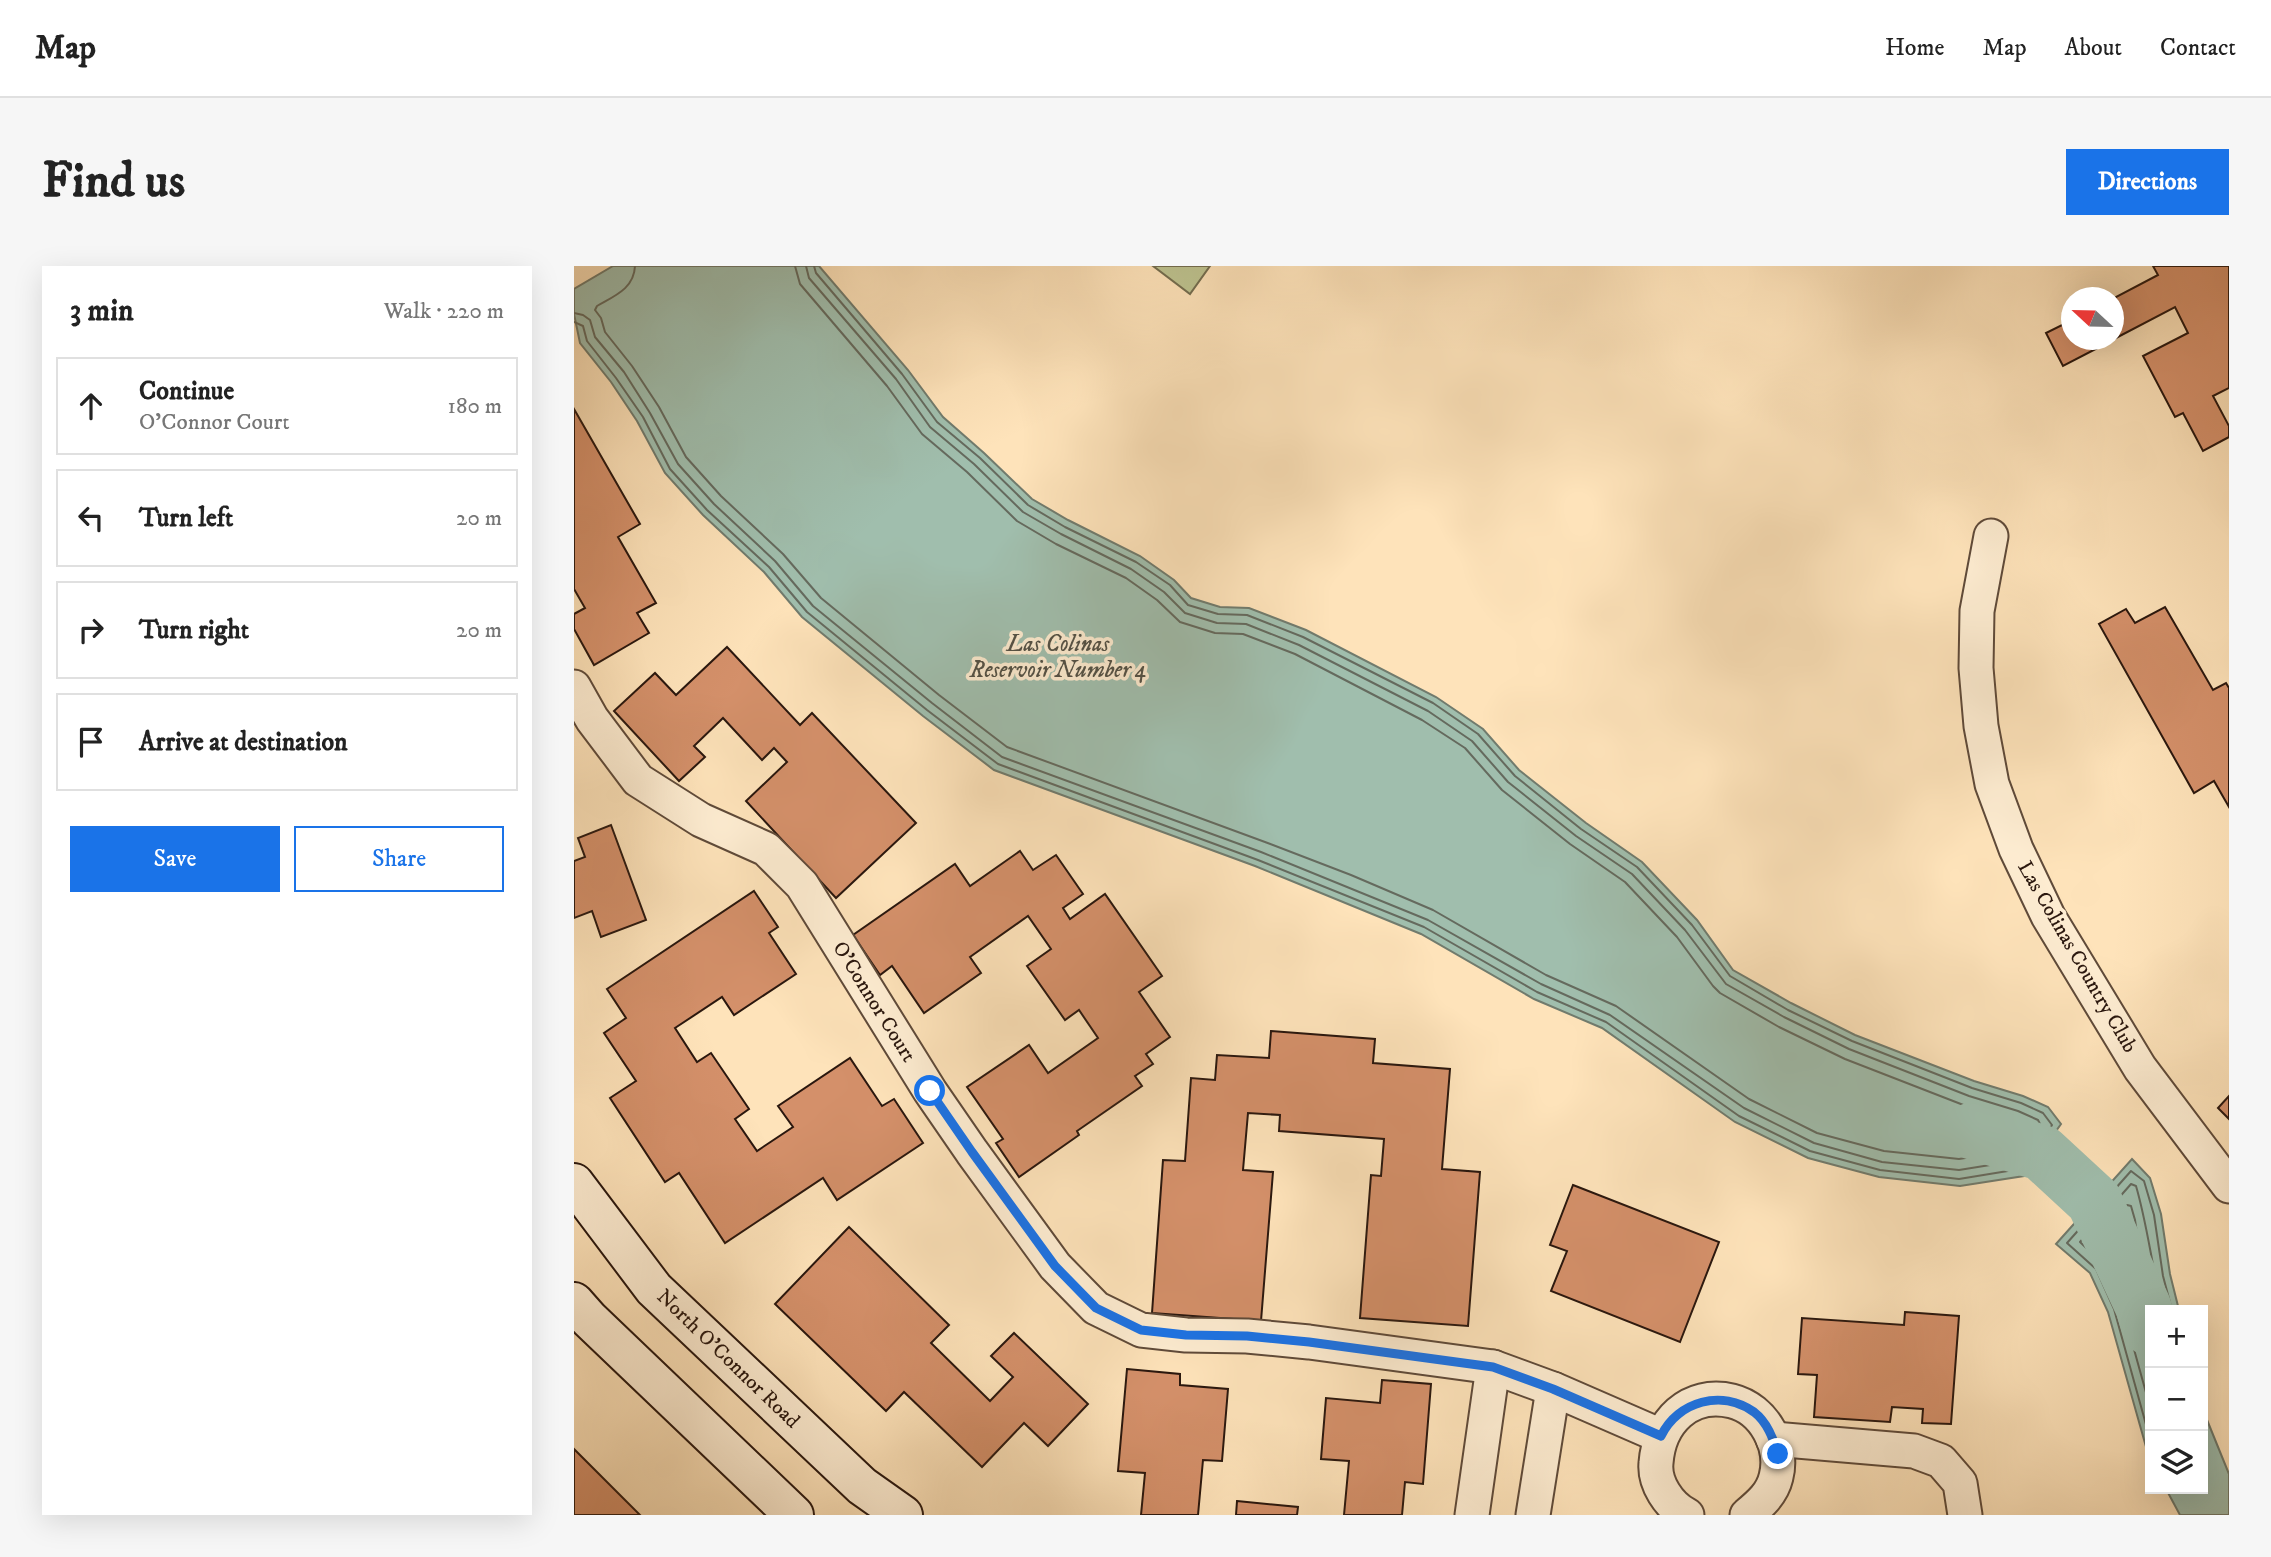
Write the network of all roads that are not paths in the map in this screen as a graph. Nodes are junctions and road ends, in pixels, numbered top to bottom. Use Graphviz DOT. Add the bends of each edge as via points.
graph roads {
  1 [pos="1991,536"];
  2 [pos="574,687"];
  3 [pos="574,1183"];
  4 [pos="2229,1186"];
  5 [pos="574,1302"];
  6 [pos="1493,1367"];
  7 [pos="1553,1389"];
  8 [pos="1661,1436"];
  9 [pos="1773,1439"];
  10 [pos="794,1515"];
  11 [pos="903,1515"];
  12 [pos="1472,1515"];
  13 [pos="1533,1515"];
  14 [pos="1687,1515"];
  15 [pos="1748,1515"];
  16 [pos="1965,1515"];
  1 -- 4 [label="street, Las Colinas Country Club" via="1977,611 1976,668 1981,726 1996,797 2048,916 2140,1068"];
  2 -- 6 [label="street, O'Connor Court" via="638,780 701,820 766,849 802,885 972,1152 1055,1266 1096,1308 1141,1330 1309,1342"];
  3 -- 11 [label="main road, North O'Connor Road" via="654,1289 862,1486"];
  5 -- 10 [label="main road"];
  6 -- 7 [label="street, O'Connor Court"];
  6 -- 12 [label="street"];
  7 -- 8 [label="street, O'Connor Court"];
  7 -- 13 [label="street"];
  8 -- 9 [label="street" via="1667,1424 1686,1408 1709,1400 1733,1401 1755,1412"];
  8 -- 14 [label="street" via="1655,1469 1663,1493"];
  9 -- 15 [label="street" via="1778,1454 1776,1478 1765,1500"];
  9 -- 16 [label="street" via="1914,1451 1941,1461 1960,1483"];
}
